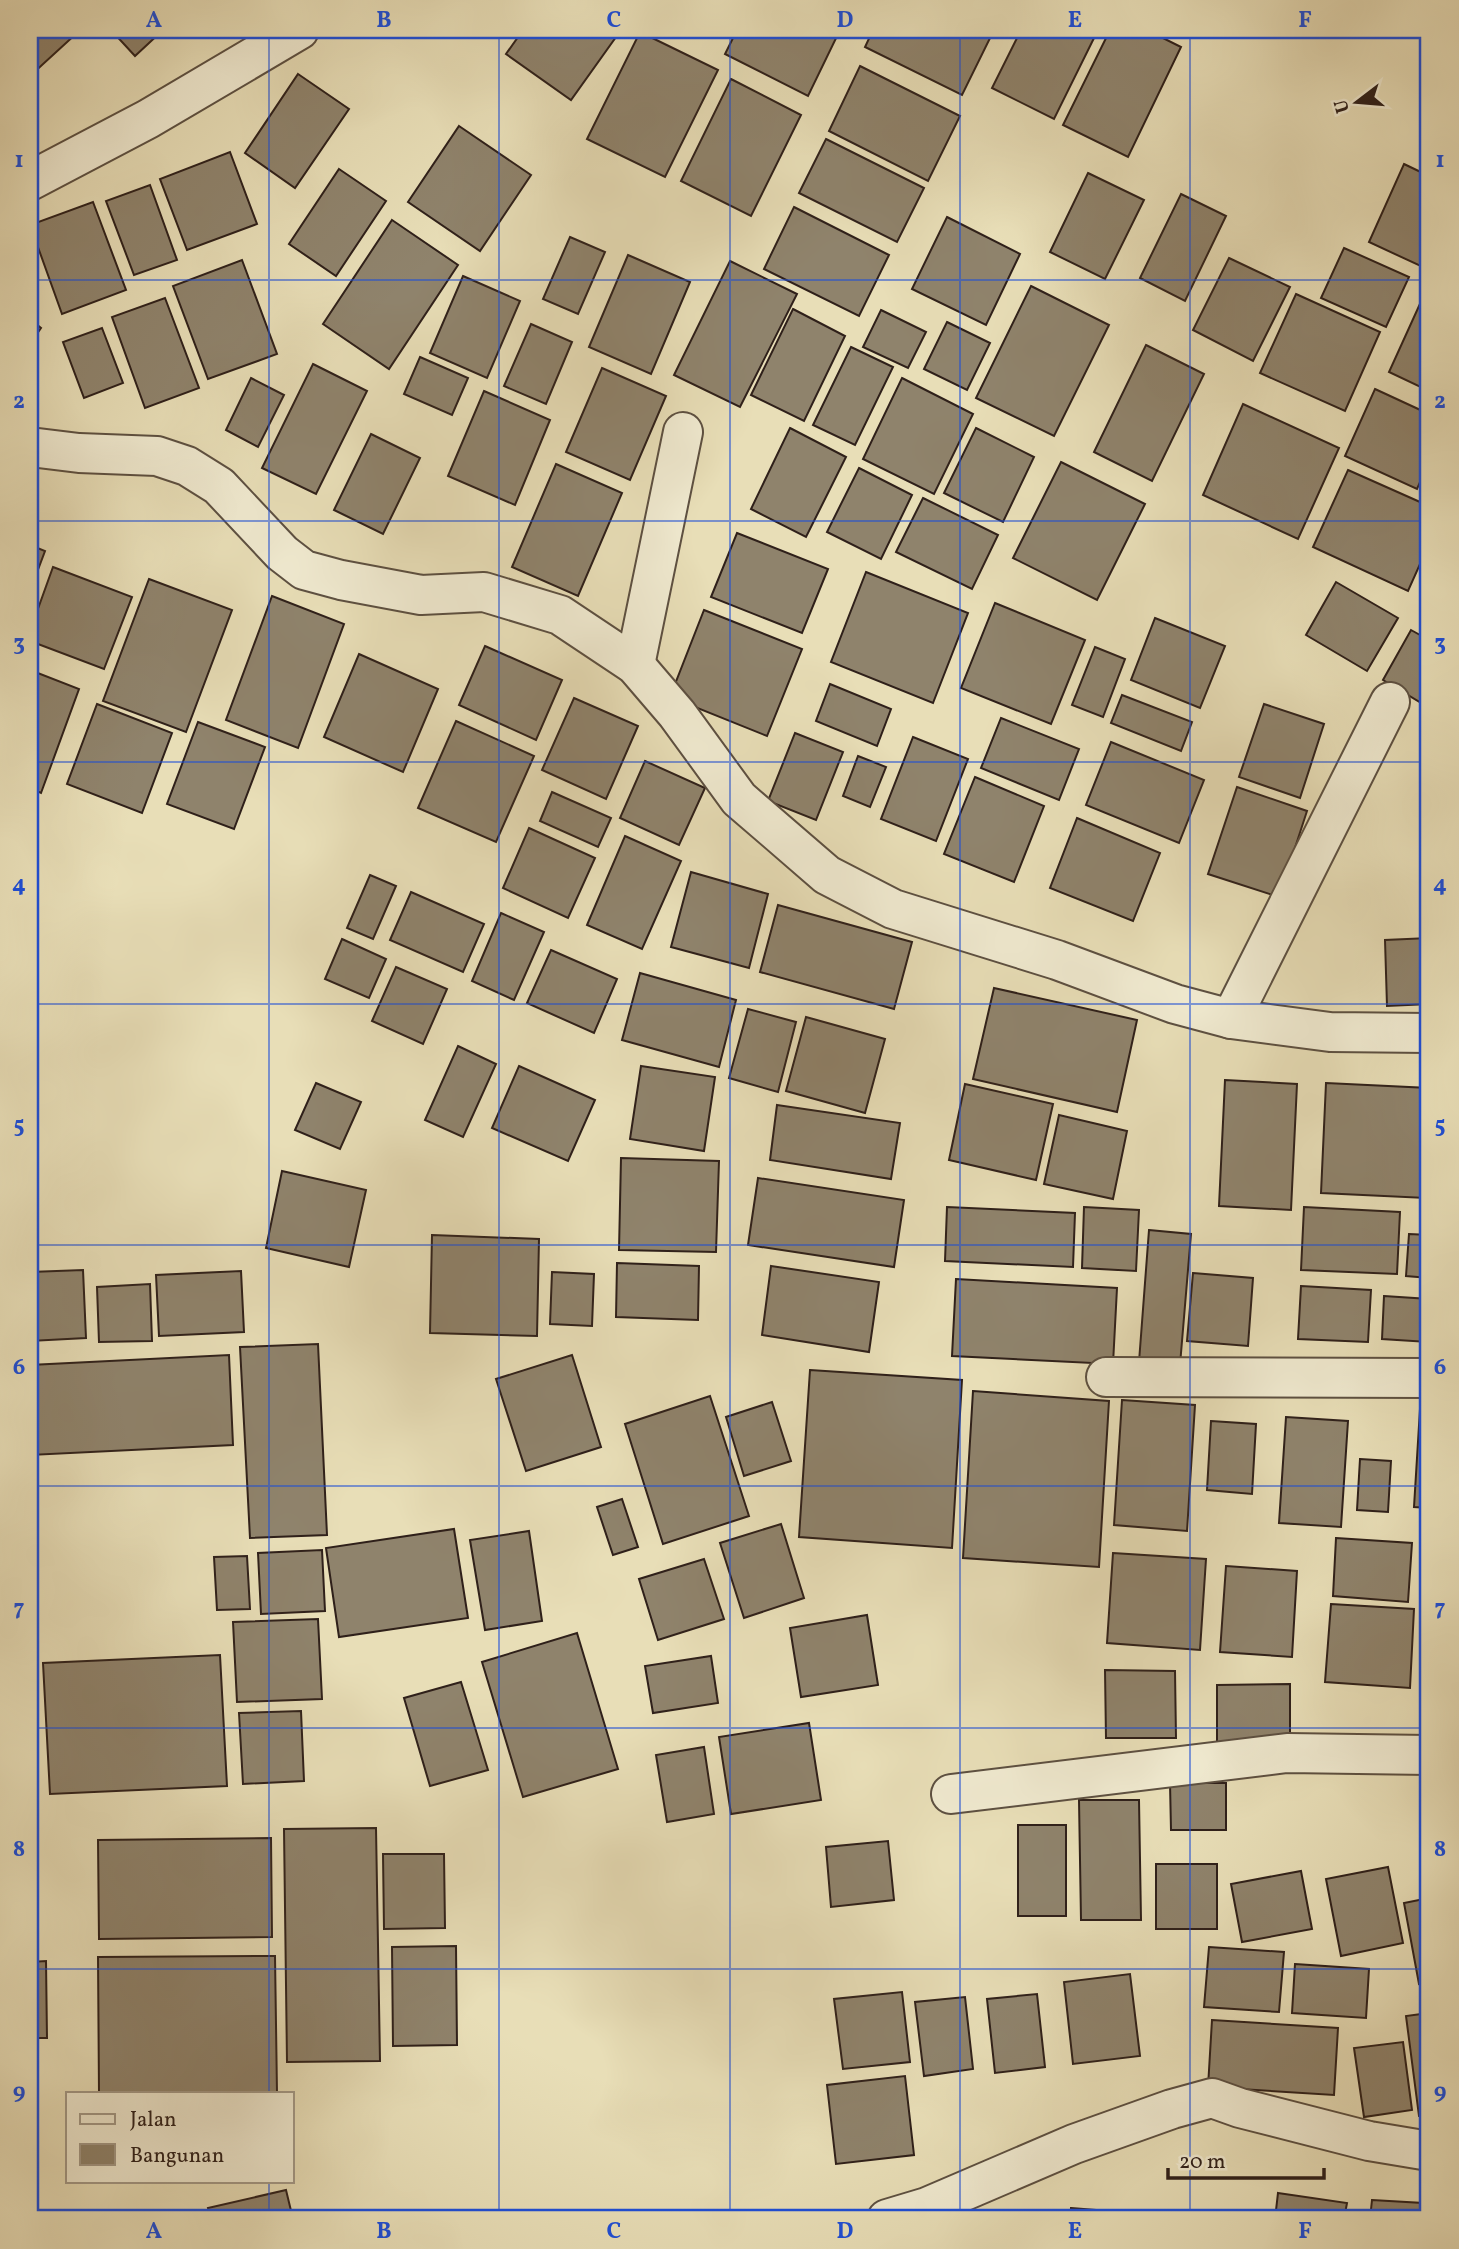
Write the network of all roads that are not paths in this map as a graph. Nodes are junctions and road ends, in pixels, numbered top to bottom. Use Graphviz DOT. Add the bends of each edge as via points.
graph roads {
  1 [pos="299,30"];
  2 [pos="30,181"];
  3 [pos="683,432"];
  4 [pos="30,447"];
  5 [pos="635,665"];
  6 [pos="1390,702"];
  7 [pos="1231,1020"];
  8 [pos="1429,1034"];
  9 [pos="1106,1377"];
  10 [pos="1429,1378"];
  11 [pos="1429,1755"];
  12 [pos="951,1794"];
  13 [pos="1429,2151"];
  14 [pos="887,2219"];
  1 -- 2 [label="street" via="148,119"];
  3 -- 5 [label="street"];
  4 -- 5 [label="street" via="157,456 187,466 219,486 304,570 421,595 497,596 560,615"];
  5 -- 7 [label="street" via="738,799 827,875 893,909"];
  6 -- 7 [label="street"];
  7 -- 8 [label="street" via="1330,1032"];
  9 -- 10 [label="street"];
  11 -- 12 [label="street" via="1287,1753"];
  13 -- 14 [label="street" via="1369,2141 1212,2098 1074,2144 927,2207"];
}
